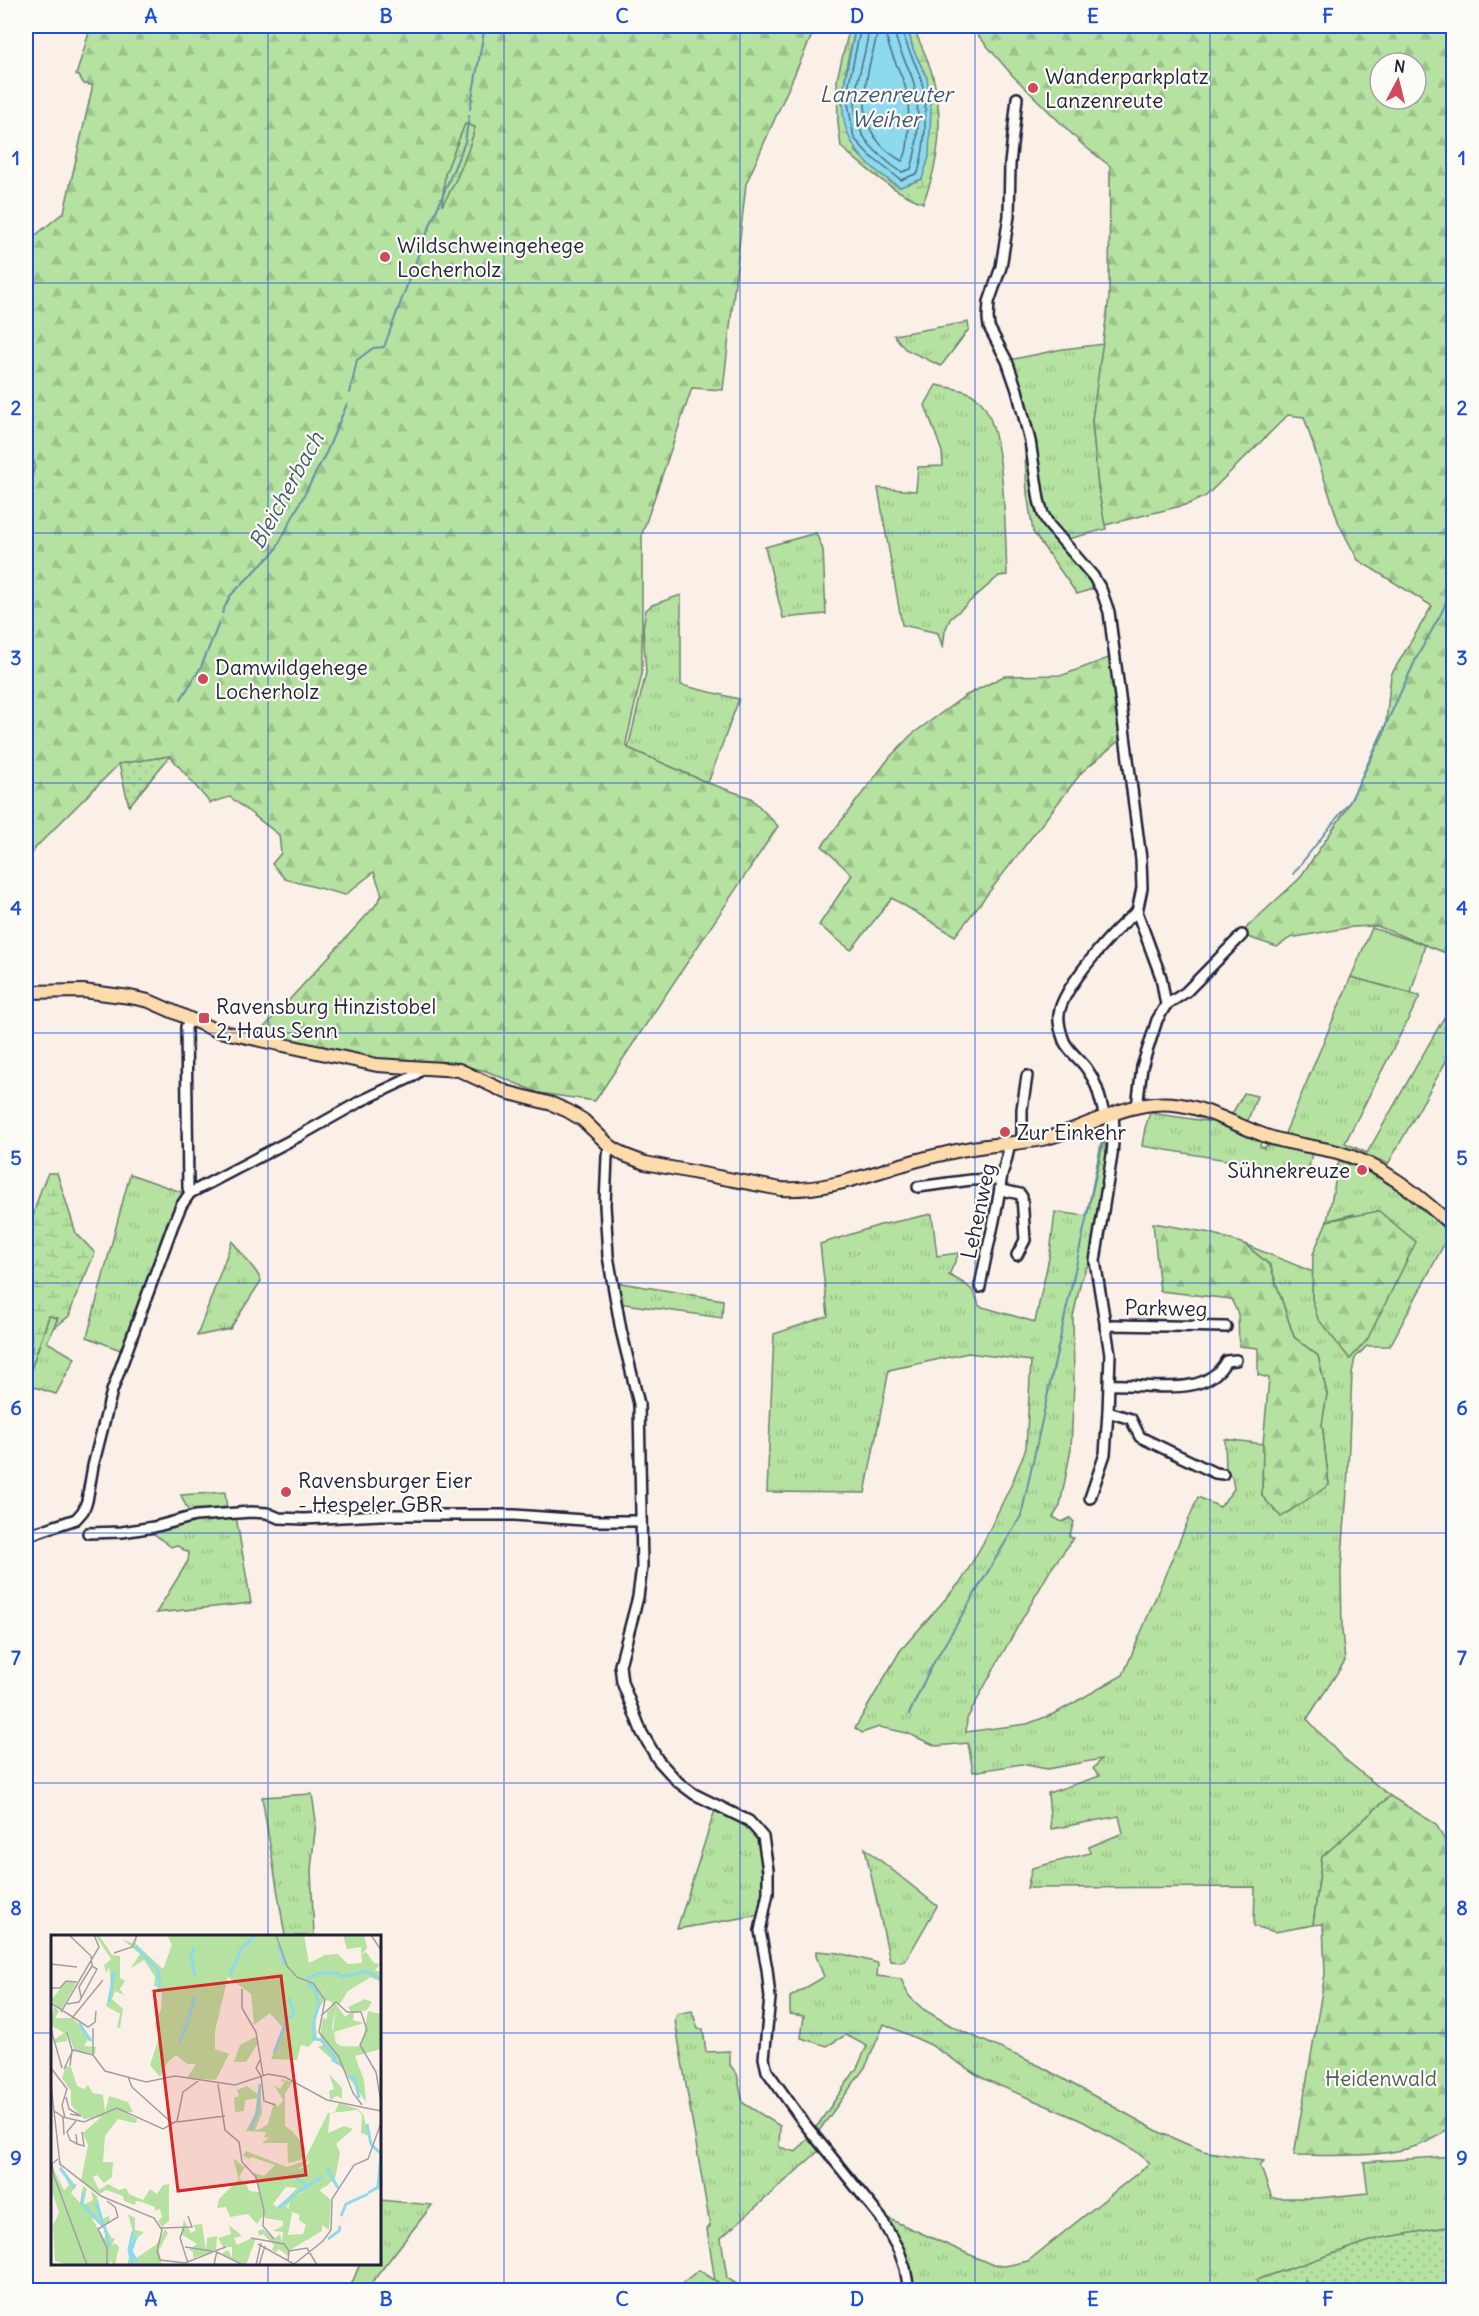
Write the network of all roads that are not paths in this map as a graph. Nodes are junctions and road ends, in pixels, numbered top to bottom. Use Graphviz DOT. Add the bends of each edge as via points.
graph roads {
  1 [pos="1017,98"];
  2 [pos="1137,912"];
  3 [pos="1242,935"];
  4 [pos="26,992"];
  5 [pos="1166,1005"];
  6 [pos="189,1021"];
  7 [pos="423,1068"];
  8 [pos="1027,1076"];
  9 [pos="1137,1107"];
  10 [pos="1109,1115"];
  11 [pos="1022,1142"];
  12 [pos="1009,1143"];
  13 [pos="610,1146"];
  14 [pos="1001,1179"];
  15 [pos="918,1188"];
  16 [pos="1001,1191"];
  17 [pos="190,1193"];
  18 [pos="1454,1227"];
  19 [pos="1017,1256"];
  20 [pos="980,1287"];
  21 [pos="1106,1326"];
  22 [pos="1226,1328"];
  23 [pos="1236,1360"];
  24 [pos="1110,1385"];
  25 [pos="1108,1412"];
  26 [pos="1223,1474"];
  27 [pos="1090,1498"];
  28 [pos="641,1521"];
  29 [pos="88,1533"];
  30 [pos="26,1536"];
  31 [pos="909,2290"];
  1 -- 2 [label="street" via="1009,216 988,318 1020,398 1043,514 1097,582 1110,612 1141,860 1142,888"];
  2 -- 5 [label="street" via="1161,977"];
  2 -- 10 [label="street" via="1085,967 1061,1005 1059,1015 1064,1041 1095,1083"];
  3 -- 5 [label="street" via="1186,992"];
  4 -- 6 [label="main road" via="83,991 130,996"];
  5 -- 9 [label="street" via="1142,1067"];
  6 -- 7 [label="main road" via="346,1059"];
  6 -- 17 [label="street" via="186,1108"];
  7 -- 13 [label="main road" via="459,1070 506,1092 552,1104 583,1120"];
  7 -- 17 [label="street"];
  8 -- 11 [label="street"];
  9 -- 10 [label="main road"];
  9 -- 18 [label="main road" via="1190,1106 1270,1138 1339,1153 1378,1169 1425,1201"];
  10 -- 11 [label="main road" via="1043,1139"];
  10 -- 21 [label="street" via="1114,1130 1112,1155 1095,1261"];
  11 -- 12 [label="main road"];
  12 -- 13 [label="main road" via="956,1151 813,1189 781,1189 645,1163"];
  12 -- 14 [label="street, Lehenweg"];
  13 -- 28 [label="street" via="604,1205 608,1256 639,1404"];
  14 -- 15 [label="street"];
  14 -- 16 [label="street, Lehenweg"];
  16 -- 19 [label="street" via="1020,1194 1023,1199 1024,1240"];
  16 -- 20 [label="street, Lehenweg"];
  17 -- 30 [label="street" via="173,1225 112,1390 83,1511 76,1519"];
  21 -- 22 [label="street, Parkweg"];
  21 -- 24 [label="street"];
  23 -- 24 [label="street" via="1227,1361 1218,1373 1186,1387"];
  24 -- 25 [label="street"];
  25 -- 26 [label="street" via="1131,1419 1140,1437"];
  25 -- 27 [label="street" via="1105,1454"];
  28 -- 29 [label="street" via="491,1515 304,1519 251,1512 195,1516 122,1532"];
  28 -- 31 [label="street" via="642,1566 620,1665 622,1682 642,1733 658,1760 678,1782 749,1821 763,1837 768,1893 760,1931 770,1998 764,2058 767,2071 881,2218 905,2268"];
}
